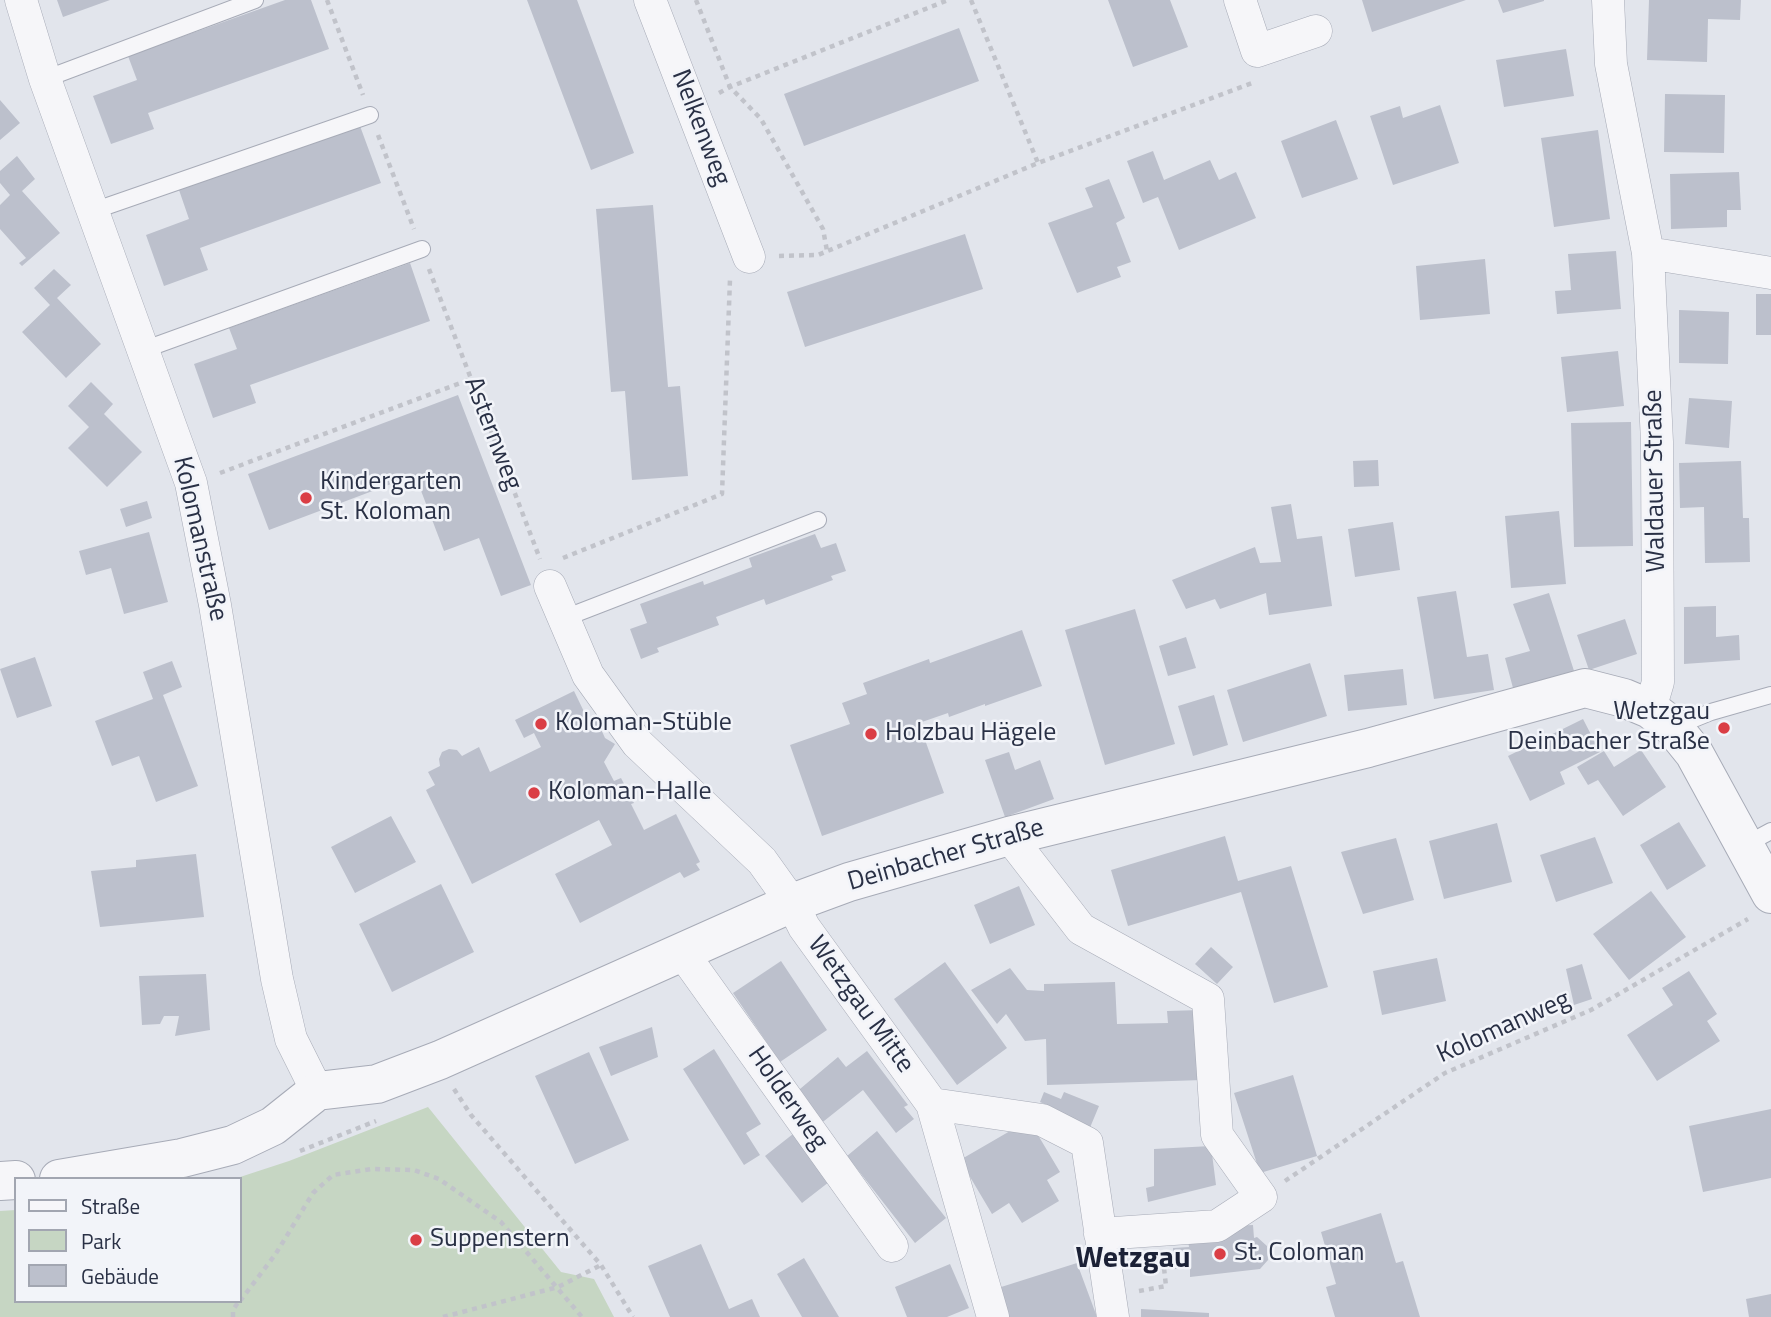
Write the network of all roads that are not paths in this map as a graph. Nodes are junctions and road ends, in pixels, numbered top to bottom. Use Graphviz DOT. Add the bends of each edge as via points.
graph roads {
  1 [pos="21,0"];
  2 [pos="255,0"];
  3 [pos="650,0"];
  4 [pos="1240,0"];
  5 [pos="1608,0"];
  6 [pos="1316,31"];
  7 [pos="45,79"];
  8 [pos="370,115"];
  9 [pos="93,211"];
  10 [pos="422,249"];
  11 [pos="1648,253"];
  12 [pos="749,257"];
  13 [pos="1771,273"];
  14 [pos="143,350"];
  15 [pos="818,520"];
  16 [pos="546,576"];
  17 [pos="562,619"];
  18 [pos="1771,695"];
  19 [pos="1661,718"];
  20 [pos="1009,836"];
  21 [pos="1758,838"];
  22 [pos="792,904"];
  23 [pos="1756,906"];
  24 [pos="682,952"];
  25 [pos="317,1091"];
  26 [pos="932,1104"];
  27 [pos="71,1177"];
  28 [pos="1100,1234"];
  29 [pos="892,1246"];
  30 [pos="993,1317"];
  31 [pos="1112,1317"];
  1 -- 7 [label="street, Kolomanstraße"];
  2 -- 7 [label="lane"];
  3 -- 12 [label="street, Nelkenweg"];
  4 -- 6 [label="street" via="1257,51"];
  5 -- 11 [label="street, Waldauer Straße" via="1611,64"];
  7 -- 9 [label="street, Kolomanstraße"];
  8 -- 9 [label="lane"];
  9 -- 14 [label="street, Kolomanstraße"];
  10 -- 14 [label="lane"];
  11 -- 13 [label="street"];
  11 -- 19 [label="street, Waldauer Straße" via="1657,442"];
  14 -- 25 [label="street, Kolomanstraße" via="191,483 277,979 292,1039"];
  15 -- 17 [label="lane"];
  16 -- 17 [label="street"];
  17 -- 22 [label="street" via="588,676 637,743 762,861"];
  18 -- 19 [label="lane" via="1712,712"];
  19 -- 20 [label="street, Deinbacher Straße" via="1624,698 1585,688 1354,751"];
  19 -- 21 [label="street" via="1694,753"];
  20 -- 22 [label="street, Deinbacher Straße" via="849,882"];
  20 -- 28 [label="street" via="1081,929 1208,999 1217,1135 1261,1197 1217,1226"];
  21 -- 23 [label="street"];
  22 -- 24 [label="street, Deinbacher Straße"];
  22 -- 26 [label="street, Wetzgau Mitte"];
  24 -- 25 [label="street, Deinbacher Straße" via="427,1065 377,1084"];
  24 -- 29 [label="street, Holderweg"];
  25 -- 27 [label="street" via="273,1126 233,1145"];
  26 -- 28 [label="street" via="1042,1120 1087,1143"];
  26 -- 30 [label="street, Wetzgau Mitte"];
  28 -- 31 [label="street"];
}
